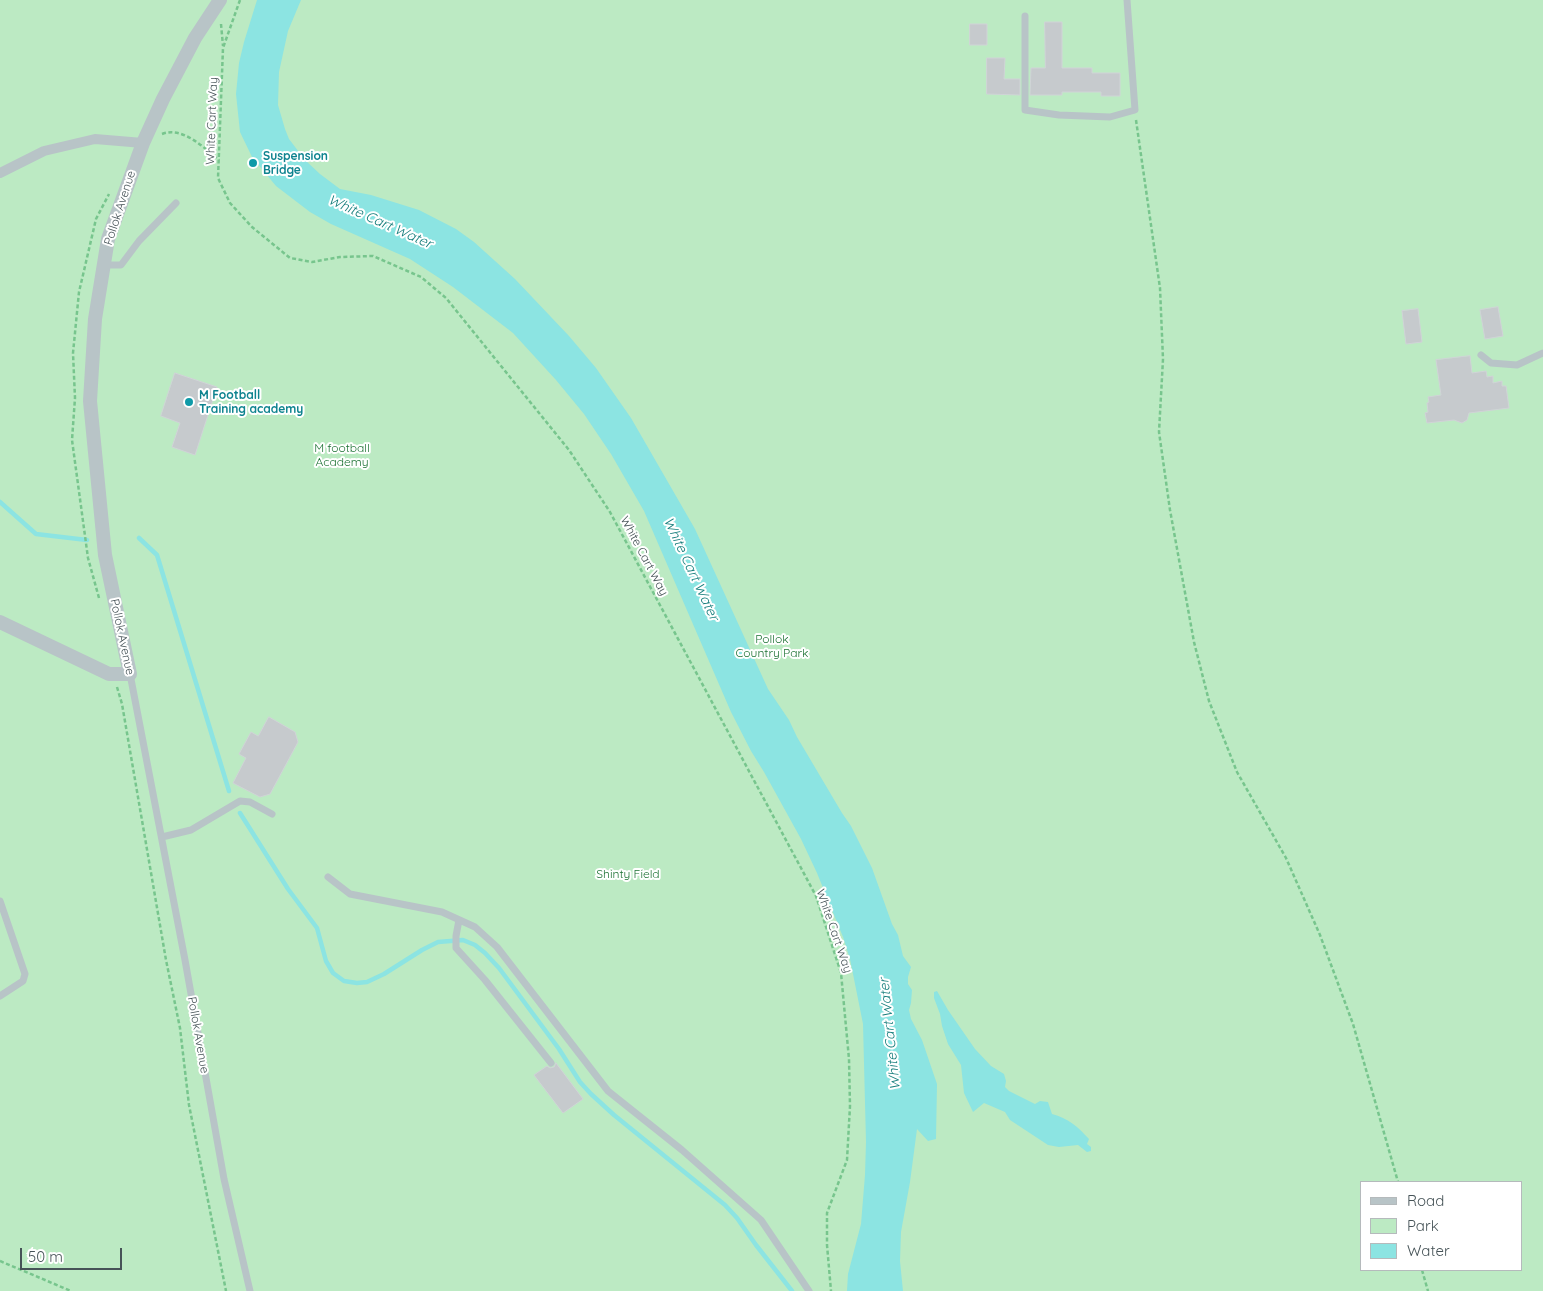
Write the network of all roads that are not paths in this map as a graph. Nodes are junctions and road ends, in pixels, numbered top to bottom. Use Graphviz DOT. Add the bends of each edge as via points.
graph roads {
  1 [pos="1126,0"];
  2 [pos="217,5"];
  3 [pos="1025,16"];
  4 [pos="143,143"];
  5 [pos="0,173"];
  6 [pos="176,203"];
  7 [pos="105,265"];
  8 [pos="1543,353"];
  9 [pos="1481,355"];
  10 [pos="0,622"];
  11 [pos="130,674"];
  12 [pos="272,814"];
  13 [pos="162,837"];
  14 [pos="328,877"];
  15 [pos="0,901"];
  16 [pos="459,920"];
  17 [pos="0,996"];
  18 [pos="551,1063"];
  19 [pos="250,1291"];
  20 [pos="809,1291"];
  1 -- 3 [label="lane" via="1135,110 1110,117 1026,110"];
  2 -- 4 [label="street, Pollok Avenue" via="167,90"];
  4 -- 5 [label="street" via="95,139 44,151"];
  4 -- 7 [label="street, Pollok Avenue" via="110,231"];
  6 -- 7 [label="lane" via="121,265"];
  7 -- 11 [label="street, Pollok Avenue" via="95,319 90,401 105,555"];
  8 -- 9 [label="lane" via="1517,365 1491,363"];
  10 -- 11 [label="street" via="109,674"];
  11 -- 13 [label="lane, Pollok Avenue"];
  12 -- 13 [label="lane" via="250,802 240,802 191,830"];
  13 -- 19 [label="lane, Pollok Avenue" via="224,1179"];
  14 -- 16 [label="lane" via="350,894 431,909"];
  15 -- 17 [label="lane" via="25,974 23,981"];
  16 -- 18 [label="lane" via="456,948"];
  16 -- 20 [label="lane" via="475,927 497,947 608,1090 762,1220"];
}
